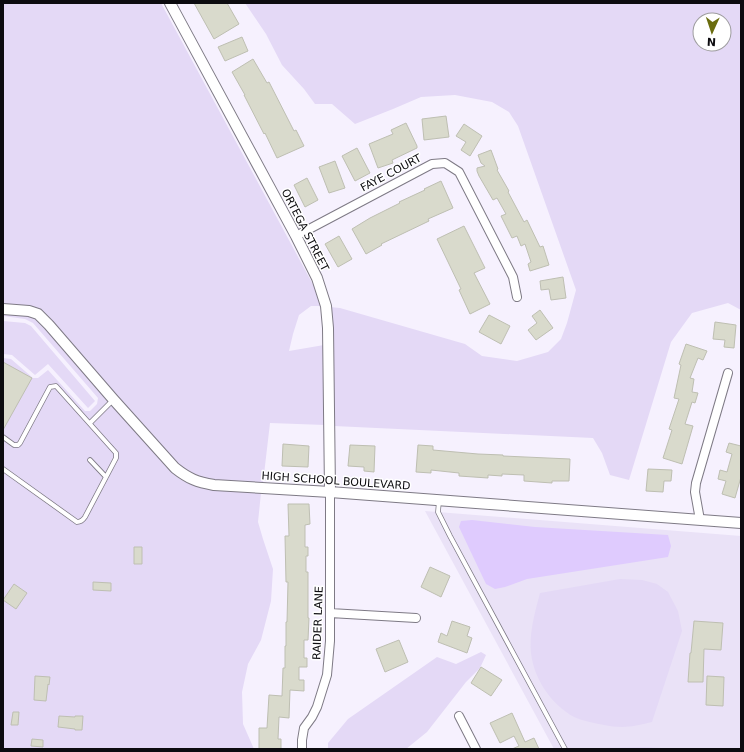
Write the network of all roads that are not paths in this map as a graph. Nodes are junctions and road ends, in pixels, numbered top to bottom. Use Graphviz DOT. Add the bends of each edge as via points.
graph roads {
  1 [pos="170,3"];
  2 [pos="296,236"];
  3 [pos="517,297"];
  4 [pos="3,309"];
  5 [pos="728,373"];
  6 [pos="113,399"];
  7 [pos="90,423"];
  8 [pos="3,437"];
  9 [pos="90,460"];
  10 [pos="3,469"];
  11 [pos="106,477"];
  12 [pos="330,492"];
  13 [pos="439,501"];
  14 [pos="700,520"];
  15 [pos="741,523"];
  16 [pos="330,613"];
  17 [pos="416,618"];
  18 [pos="459,716"];
  19 [pos="302,749"];
  20 [pos="476,749"];
  21 [pos="565,749"];
  1 -- 2 [label="street, ORTEGA STREET"];
  2 -- 3 [label="street, FAYE COURT" via="432,164 445,163 459,172 513,277"];
  2 -- 12 [label="street, ORTEGA STREET" via="317,278 326,306"];
  4 -- 6 [label="street, HIGH SCHOOL BOULEVARD" via="38,314"];
  5 -- 14 [label="street" via="696,483"];
  6 -- 7 [label="lane"];
  6 -- 12 [label="street, HIGH SCHOOL BOULEVARD" via="175,468 200,483"];
  7 -- 8 [label="lane" via="58,387 54,386 50,387 18,445"];
  7 -- 11 [label="lane" via="116,453"];
  9 -- 11 [label="lane"];
  10 -- 11 [label="lane" via="77,522 85,517"];
  12 -- 13 [label="street, HIGH SCHOOL BOULEVARD"];
  12 -- 16 [label="street, RAIDER LANE"];
  13 -- 14 [label="street, HIGH SCHOOL BOULEVARD"];
  13 -- 21 [label="lane" via="438,512 450,536"];
  14 -- 15 [label="street, HIGH SCHOOL BOULEVARD"];
  16 -- 17 [label="street"];
  16 -- 19 [label="street, RAIDER LANE" via="327,675 317,707 304,728"];
  18 -- 20 [label="street"];
}
